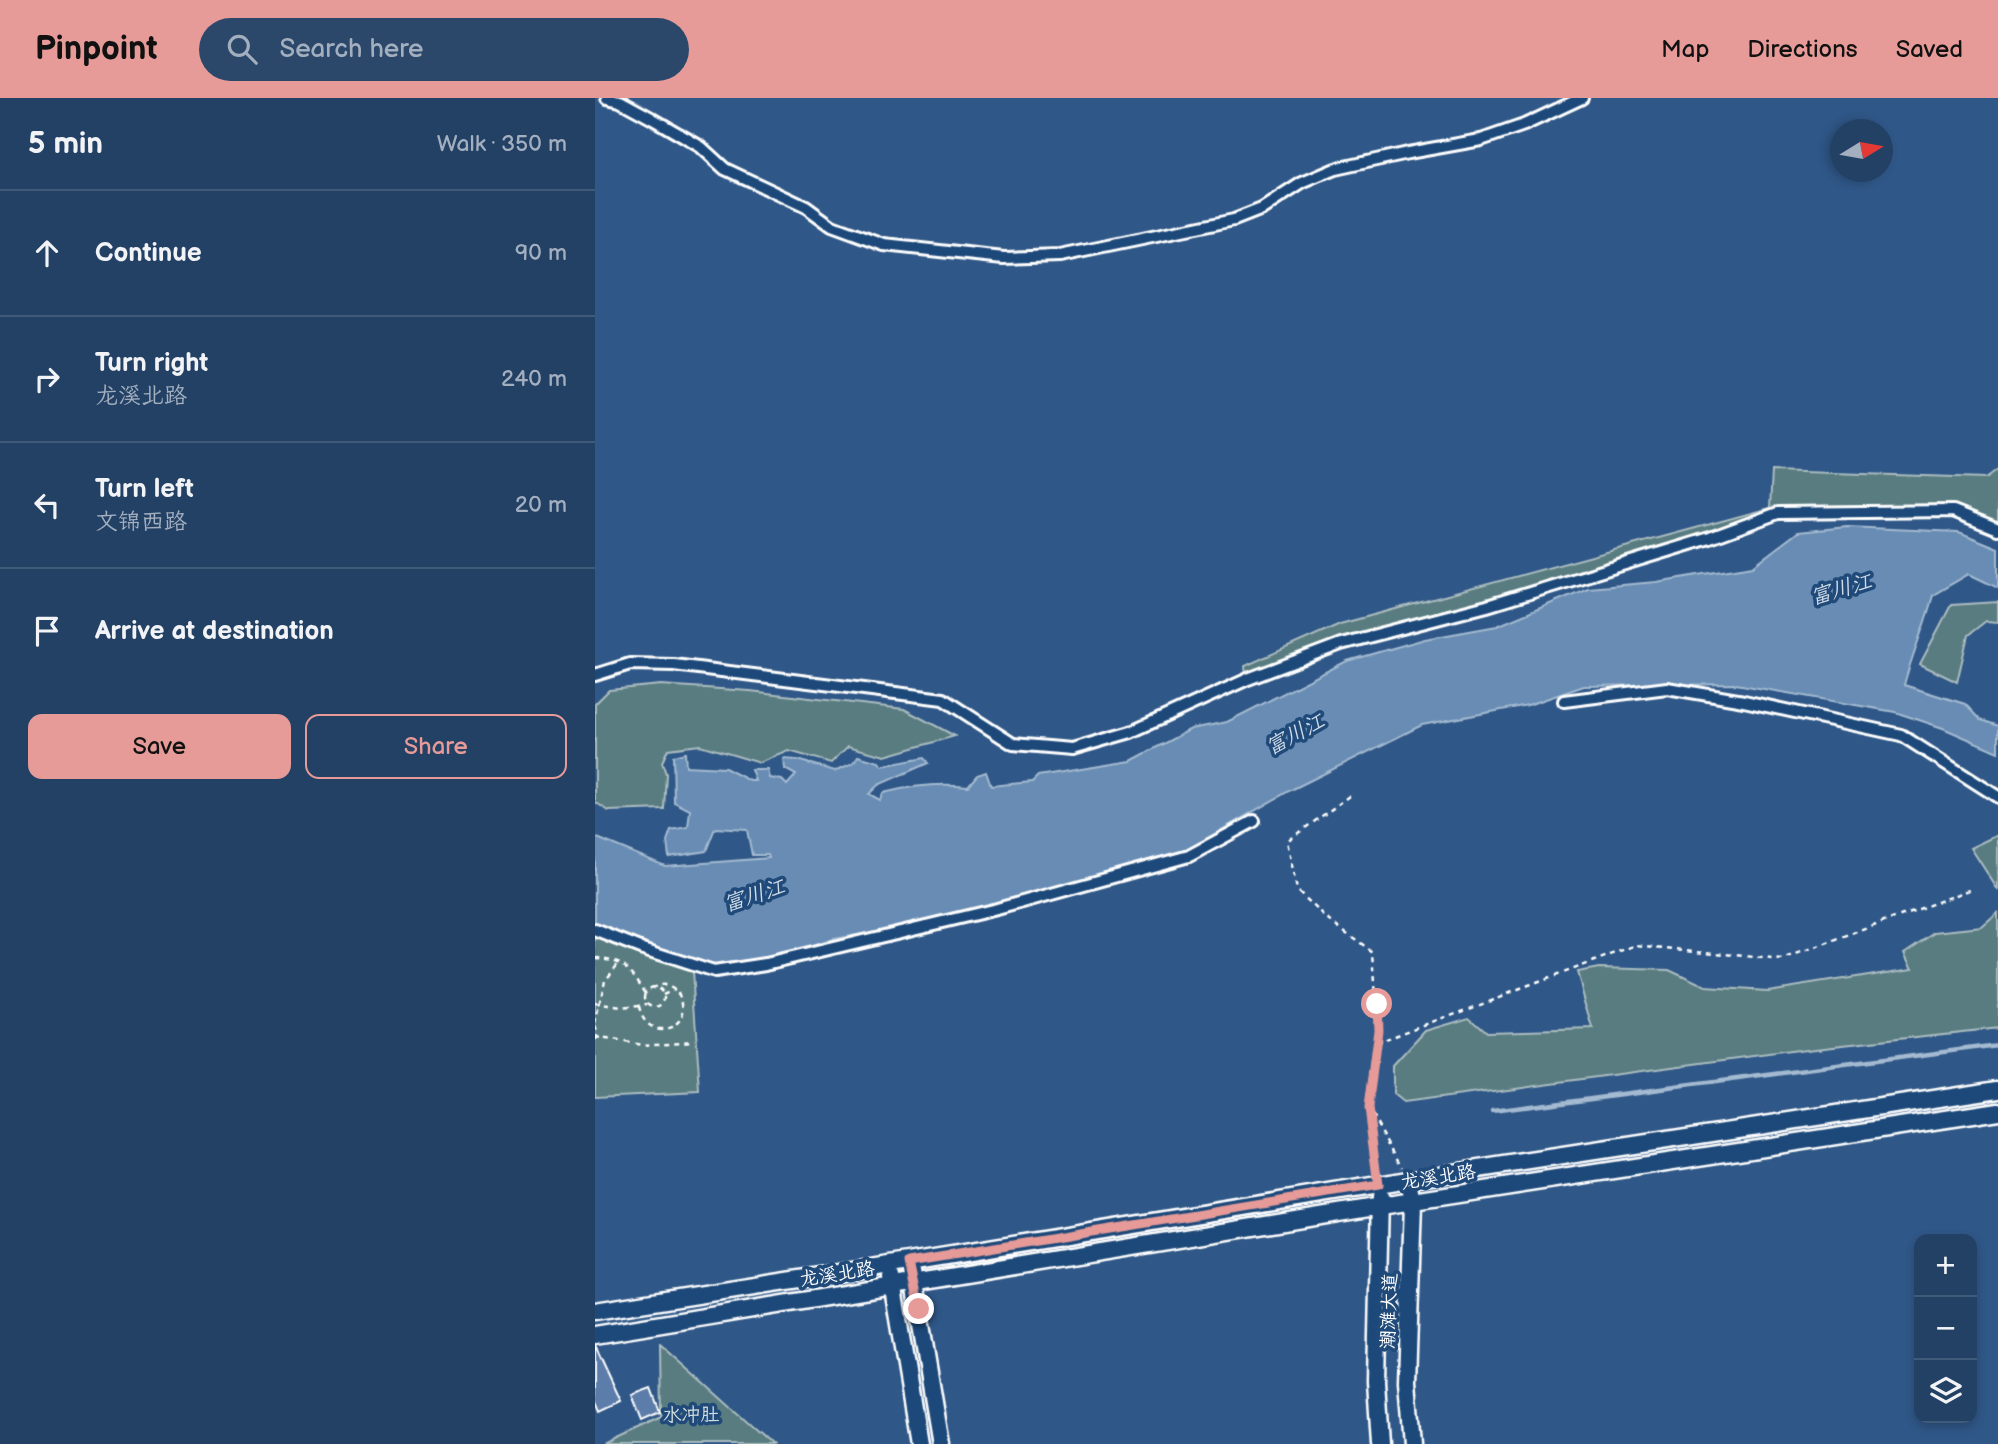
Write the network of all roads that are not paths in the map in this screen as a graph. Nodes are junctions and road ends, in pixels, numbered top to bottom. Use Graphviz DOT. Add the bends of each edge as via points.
graph roads {
  1 [pos="607,98"];
  2 [pos="1582,98"];
  3 [pos="1998,529"];
  4 [pos="595,675"];
  5 [pos="1563,701"];
  6 [pos="1998,797"];
  7 [pos="1254,821"];
  8 [pos="595,930"];
  9 [pos="1998,1089"];
  10 [pos="1998,1111"];
  11 [pos="1409,1179"];
  12 [pos="1378,1185"];
  13 [pos="1413,1202"];
  14 [pos="1381,1206"];
  15 [pos="909,1262"];
  16 [pos="889,1265"];
  17 [pos="914,1282"];
  18 [pos="892,1285"];
  19 [pos="595,1311"];
  20 [pos="595,1335"];
  21 [pos="919,1444"];
  22 [pos="941,1444"];
  23 [pos="1380,1444"];
  24 [pos="1412,1444"];
  1 -- 2 [label="street" via="653,119 701,147 725,169 806,207 832,226 884,245 1004,258 1060,256 1234,220 1335,169 1481,140"];
  3 -- 4 [label="street" via="1954,511 1778,513 1487,606 1341,644 1248,679 1131,732 1072,749 1013,744 943,699 674,665 630,664"];
  5 -- 6 [label="street" via="1667,688 1758,703 1901,735"];
  7 -- 8 [label="street" via="1189,856 997,909 766,964 714,972"];
  9 -- 11 [label="main road, 龙溪北路"];
  10 -- 13 [label="main road, 龙溪北路"];
  11 -- 12 [label="main road, 龙溪北路"];
  11 -- 13 [label="main road, 潮滩大道"];
  12 -- 14 [label="main road, 潮滩大道"];
  12 -- 15 [label="main road, 龙溪北路"];
  13 -- 14 [label="main road, 龙溪北路"];
  13 -- 24 [label="main road, 潮滩大道" via="1407,1381"];
  14 -- 17 [label="main road, 龙溪北路"];
  14 -- 23 [label="main road, 潮滩大道" via="1375,1381"];
  15 -- 16 [label="main road, 龙溪北路"];
  15 -- 17 [label="main road"];
  16 -- 18 [label="main road"];
  16 -- 19 [label="main road, 龙溪北路"];
  17 -- 18 [label="main road, 龙溪北路"];
  17 -- 22 [label="main road"];
  18 -- 20 [label="main road, 龙溪北路"];
  18 -- 21 [label="main road"];
}
